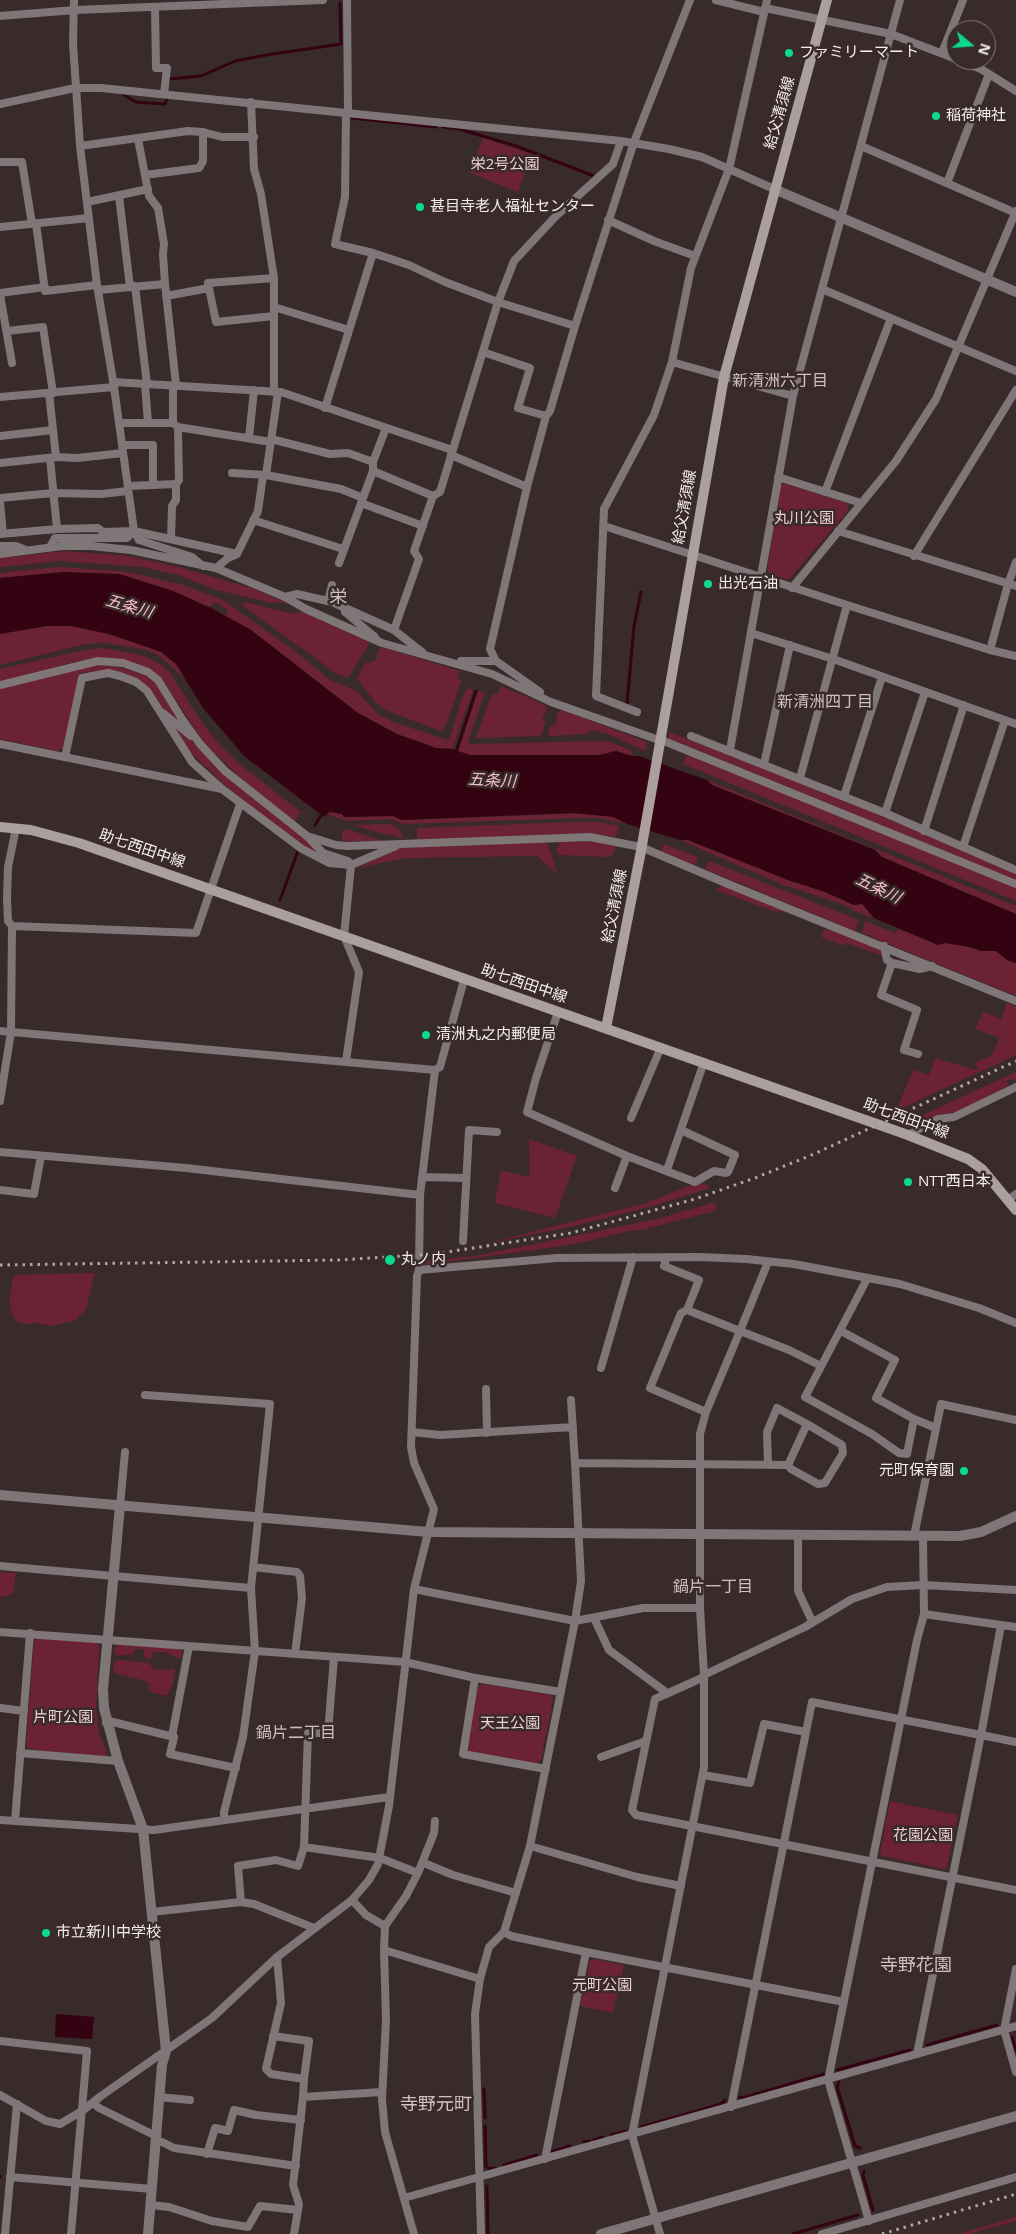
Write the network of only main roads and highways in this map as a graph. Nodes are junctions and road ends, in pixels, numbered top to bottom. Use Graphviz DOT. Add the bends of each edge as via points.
graph roads {
  1 [pos="828,0"];
  2 [pos="0,827"];
  3 [pos="606,1028"];
  4 [pos="1012,1197"];
  5 [pos="1016,1210"];
  1 -- 3 [label="main road, 給父清須線" via="724,377 642,844"];
  2 -- 3 [label="main road, 助七西田中線" via="80,843"];
  3 -- 4 [label="main road, 助七西田中線" via="908,1135 968,1160"];
  4 -- 5 [label="main road, 助七西田中線"];
}
